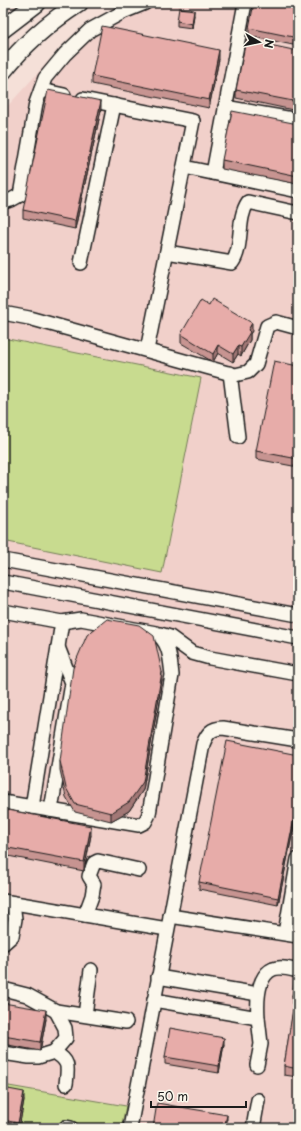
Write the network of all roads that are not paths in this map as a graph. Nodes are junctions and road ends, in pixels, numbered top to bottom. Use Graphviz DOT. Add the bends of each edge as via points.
graph roads {
  1 [pos="37,3"];
  2 [pos="79,3"];
  3 [pos="145,3"];
  4 [pos="245,3"];
  5 [pos="3,29"];
  6 [pos="238,41"];
  7 [pos="253,44"];
  8 [pos="6,64"];
  9 [pos="41,90"];
  10 [pos="114,105"];
  11 [pos="225,107"];
  12 [pos="298,120"];
  13 [pos="184,167"];
  14 [pos="213,173"];
  15 [pos="298,191"];
  16 [pos="3,202"];
  17 [pos="298,213"];
  18 [pos="167,252"];
  19 [pos="82,263"];
  20 [pos="3,313"];
  21 [pos="298,328"];
  22 [pos="147,350"];
  23 [pos="230,373"];
  24 [pos="238,437"];
  25 [pos="3,560"];
  26 [pos="3,582"];
  27 [pos="3,611"];
  28 [pos="298,615"];
  29 [pos="62,622"];
  30 [pos="156,633"];
  31 [pos="298,638"];
  32 [pos="58,647"];
  33 [pos="298,674"];
  34 [pos="298,740"];
  35 [pos="3,802"];
  36 [pos="32,807"];
  37 [pos="51,810"];
  38 [pos="298,859"];
  39 [pos="139,870"];
  40 [pos="8,902"];
  41 [pos="85,915"];
  42 [pos="170,916"];
  43 [pos="167,929"];
  44 [pos="285,933"];
  45 [pos="298,936"];
  46 [pos="3,944"];
  47 [pos="91,970"];
  48 [pos="298,971"];
  49 [pos="158,976"];
  50 [pos="3,989"];
  51 [pos="258,994"];
  52 [pos="154,1000"];
  53 [pos="56,1011"];
  54 [pos="85,1015"];
  55 [pos="258,1018"];
  56 [pos="126,1022"];
  57 [pos="54,1052"];
  58 [pos="3,1053"];
  59 [pos="256,1065"];
  60 [pos="66,1084"];
  61 [pos="258,1100"];
  62 [pos="130,1128"];
  63 [pos="253,1128"];
  1 -- 5 [label="main road"];
  2 -- 8 [label="main road"];
  3 -- 9 [label="street" via="90,30 45,78"];
  4 -- 6 [label="street"];
  6 -- 7 [label="street"];
  6 -- 11 [label="street"];
  9 -- 10 [label="street"];
  9 -- 16 [label="street" via="36,103 20,195"];
  10 -- 13 [label="street" via="193,121"];
  10 -- 19 [label="street"];
  11 -- 12 [label="street"];
  11 -- 14 [label="street"];
  13 -- 14 [label="street"];
  13 -- 18 [label="street"];
  14 -- 15 [label="street"];
  17 -- 18 [label="street" via="248,202 232,263"];
  18 -- 22 [label="street"];
  20 -- 22 [label="street"];
  21 -- 23 [label="street" via="276,322 267,326 256,364 248,372 235,375"];
  22 -- 23 [label="street"];
  23 -- 24 [label="street"];
  25 -- 28 [label="street"];
  26 -- 31 [label="street"];
  27 -- 29 [label="street"];
  29 -- 30 [label="street" via="81,619"];
  29 -- 32 [label="street"];
  30 -- 33 [label="street" via="170,637 192,653"];
  30 -- 37 [label="street" via="165,641 170,655 172,675 149,814 145,822 139,825"];
  32 -- 36 [label="street"];
  32 -- 37 [label="street" via="72,683"];
  34 -- 42 [label="street" via="223,728 216,728 206,736"];
  35 -- 36 [label="street"];
  36 -- 37 [label="street"];
  38 -- 44 [label="street"];
  39 -- 41 [label="street" via="98,861 94,863 89,876 94,884 92,896"];
  40 -- 41 [label="street"];
  40 -- 46 [label="street" via="15,919 12,936"];
  41 -- 43 [label="street"];
  42 -- 43 [label="street"];
  42 -- 44 [label="street"];
  43 -- 49 [label="street"];
  44 -- 45 [label="street"];
  47 -- 54 [label="street"];
  48 -- 51 [label="street" via="273,969 265,974"];
  49 -- 51 [label="street"];
  49 -- 52 [label="street"];
  50 -- 53 [label="street" via="27,995"];
  51 -- 55 [label="street"];
  52 -- 55 [label="street"];
  52 -- 62 [label="street"];
  53 -- 54 [label="street"];
  53 -- 57 [label="street" via="66,1028 66,1038"];
  54 -- 56 [label="street"];
  55 -- 59 [label="street" via="261,1044"];
  57 -- 58 [label="street" via="29,1058"];
  57 -- 60 [label="street" via="67,1063"];
  61 -- 63 [label="street"];
}
